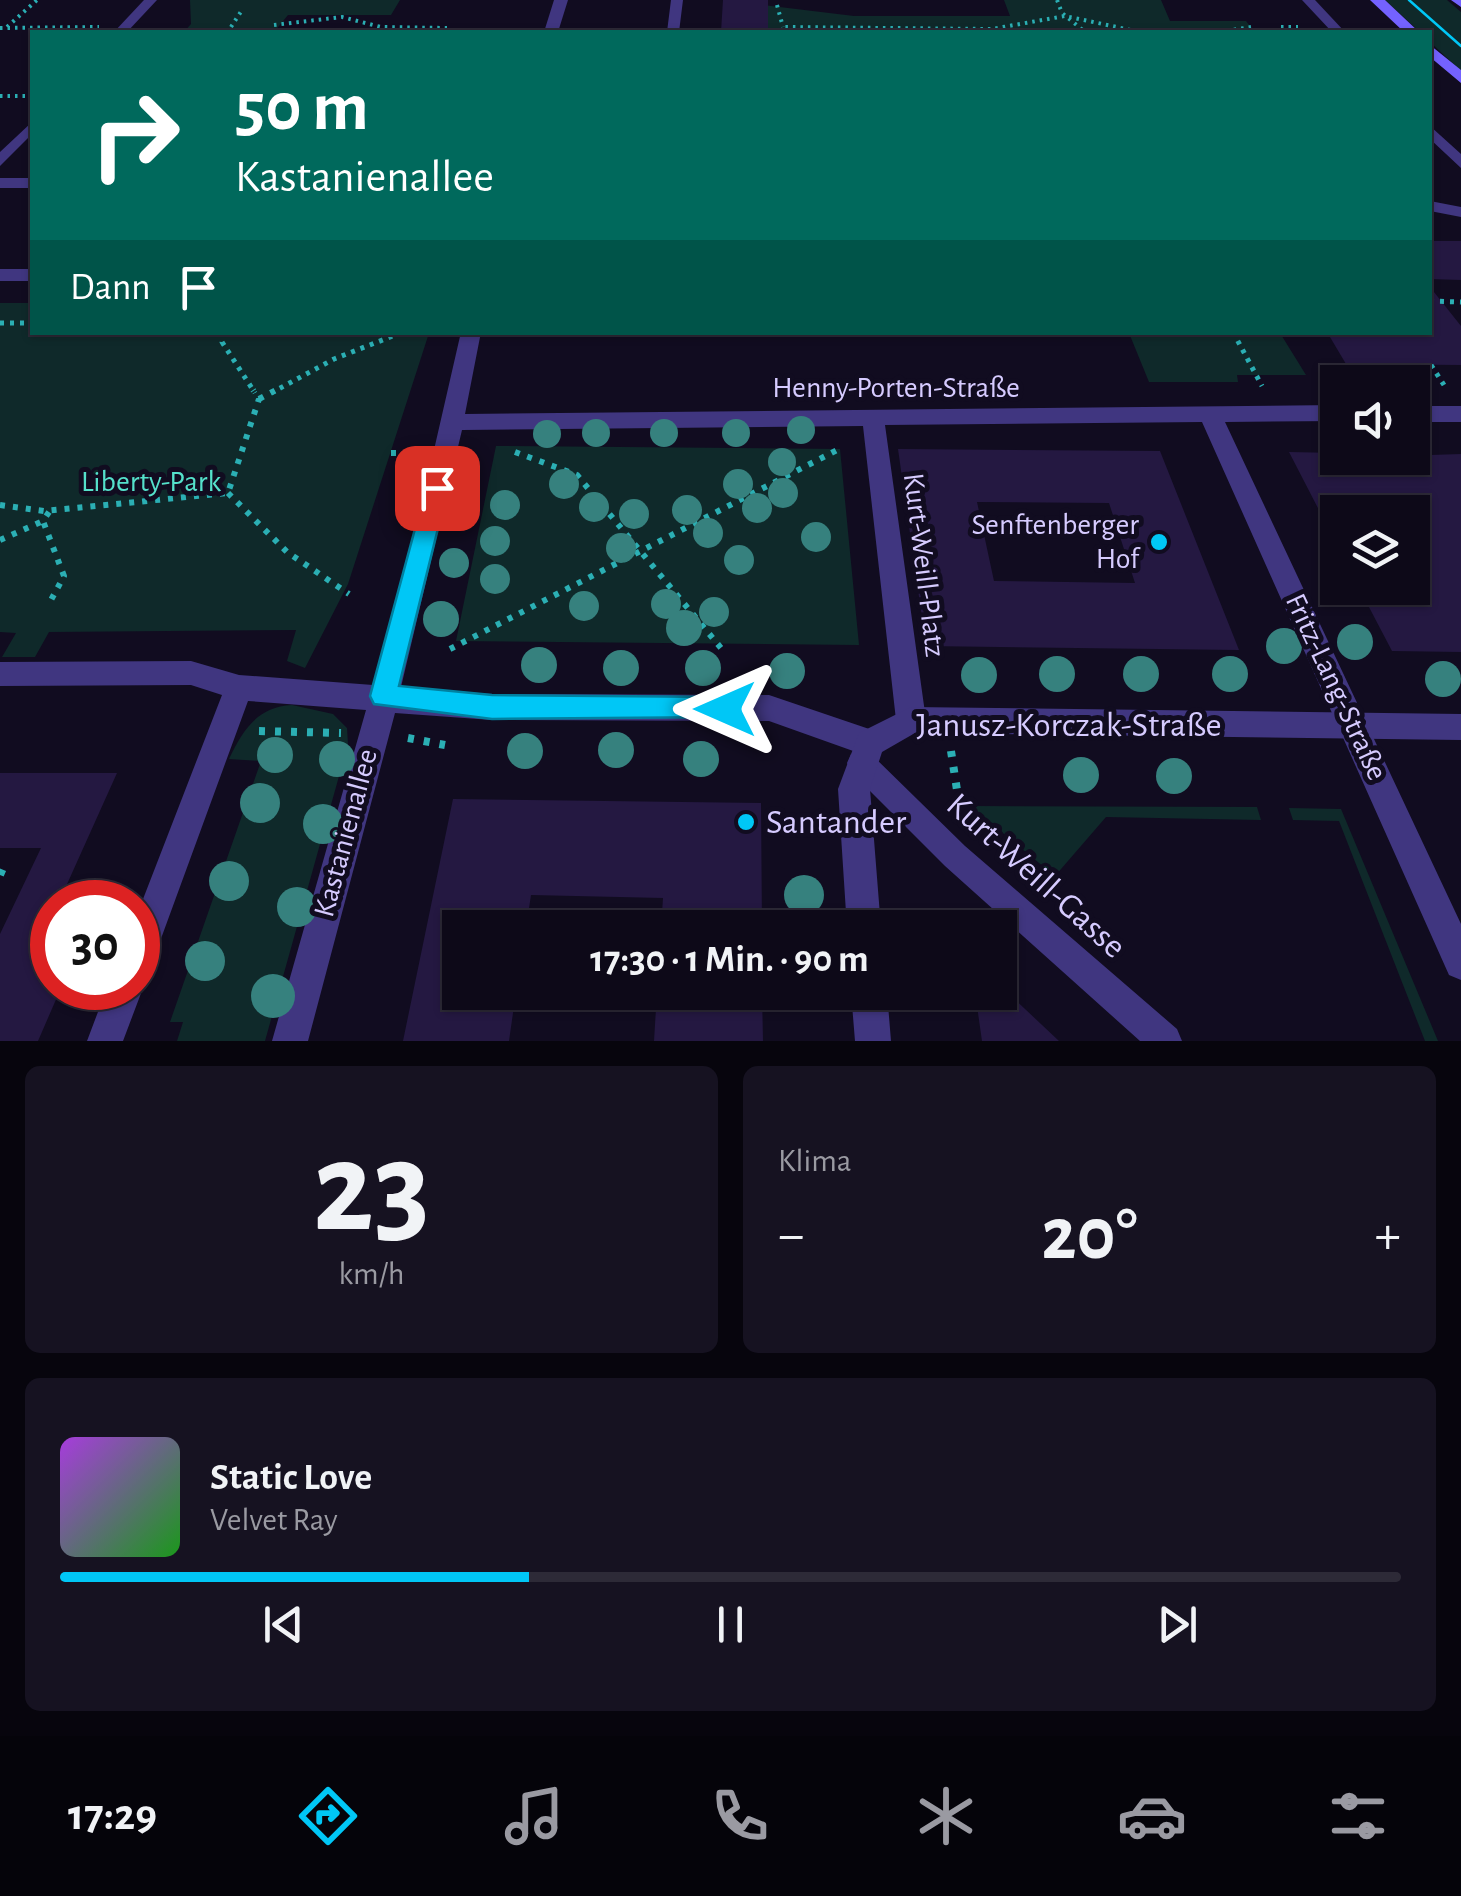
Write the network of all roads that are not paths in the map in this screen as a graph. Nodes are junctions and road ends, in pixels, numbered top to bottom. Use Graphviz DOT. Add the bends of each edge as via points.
graph roads {
  1 [pos="151,0"];
  2 [pos="560,0"];
  3 [pos="677,0"];
  4 [pos="1308,0"];
  5 [pos="1377,0"];
  6 [pos="123,30"];
  7 [pos="552,30"];
  8 [pos="673,30"];
  9 [pos="1337,30"];
  10 [pos="1410,30"];
  11 [pos="1432,51"];
  12 [pos="1461,78"];
  13 [pos="30,128"];
  14 [pos="1432,132"];
  15 [pos="0,162"];
  16 [pos="1461,163"];
  17 [pos="0,183"];
  18 [pos="30,183"];
  19 [pos="1432,206"];
  20 [pos="1461,212"];
  21 [pos="0,275"];
  22 [pos="30,275"];
  23 [pos="471,335"];
  24 [pos="1210,412"];
  25 [pos="1320,414"];
  26 [pos="1430,414"];
  27 [pos="1461,414"];
  28 [pos="454,422"];
  29 [pos="874,430"];
  30 [pos="0,674"];
  31 [pos="239,688"];
  32 [pos="383,696"];
  33 [pos="911,720"];
  34 [pos="1352,725"];
  35 [pos="1461,727"];
  36 [pos="866,753"];
  37 [pos="160,897"];
  38 [pos="863,910"];
  39 [pos="1461,963"];
  40 [pos="117,1010"];
  41 [pos="870,1010"];
  42 [pos="105,1041"];
  43 [pos="290,1041"];
  44 [pos="873,1041"];
  45 [pos="1165,1041"];
  1 -- 6 [label="lane"];
  2 -- 7 [label="street"];
  3 -- 8 [label="lane"];
  4 -- 9 [label="lane"];
  5 -- 10 [label="main road"];
  11 -- 12 [label="main road"];
  13 -- 15 [label="lane"];
  14 -- 16 [label="lane"];
  17 -- 18 [label="lane"];
  19 -- 20 [label="lane"];
  21 -- 22 [label="street"];
  23 -- 28 [label="street, Kastanienallee"];
  24 -- 25 [label="street, Henny-Porten-Straße"];
  24 -- 29 [label="street, Henny-Porten-Straße"];
  24 -- 34 [label="street, Fritz-Lang-Straße"];
  26 -- 27 [label="street"];
  28 -- 29 [label="street, Henny-Porten-Straße"];
  28 -- 32 [label="street, Kastanienallee"];
  29 -- 33 [label="street, Kurt-Weill-Platz"];
  30 -- 31 [label="street" via="191,673"];
  31 -- 32 [label="street"];
  31 -- 37 [label="street"];
  32 -- 36 [label="street" via="492,707 770,708"];
  32 -- 43 [label="street, Kastanienallee"];
  33 -- 34 [label="street, Janusz-Korczak-Straße"];
  33 -- 36 [label="street, Janusz-Korczak-Straße"];
  34 -- 35 [label="street, Janusz-Korczak-Straße"];
  34 -- 39 [label="street, Fritz-Lang-Straße"];
  36 -- 38 [label="street" via="854,789"];
  36 -- 45 [label="lane, Kurt-Weill-Gasse" via="956,856"];
  40 -- 42 [label="street"];
  41 -- 44 [label="street"];
}
